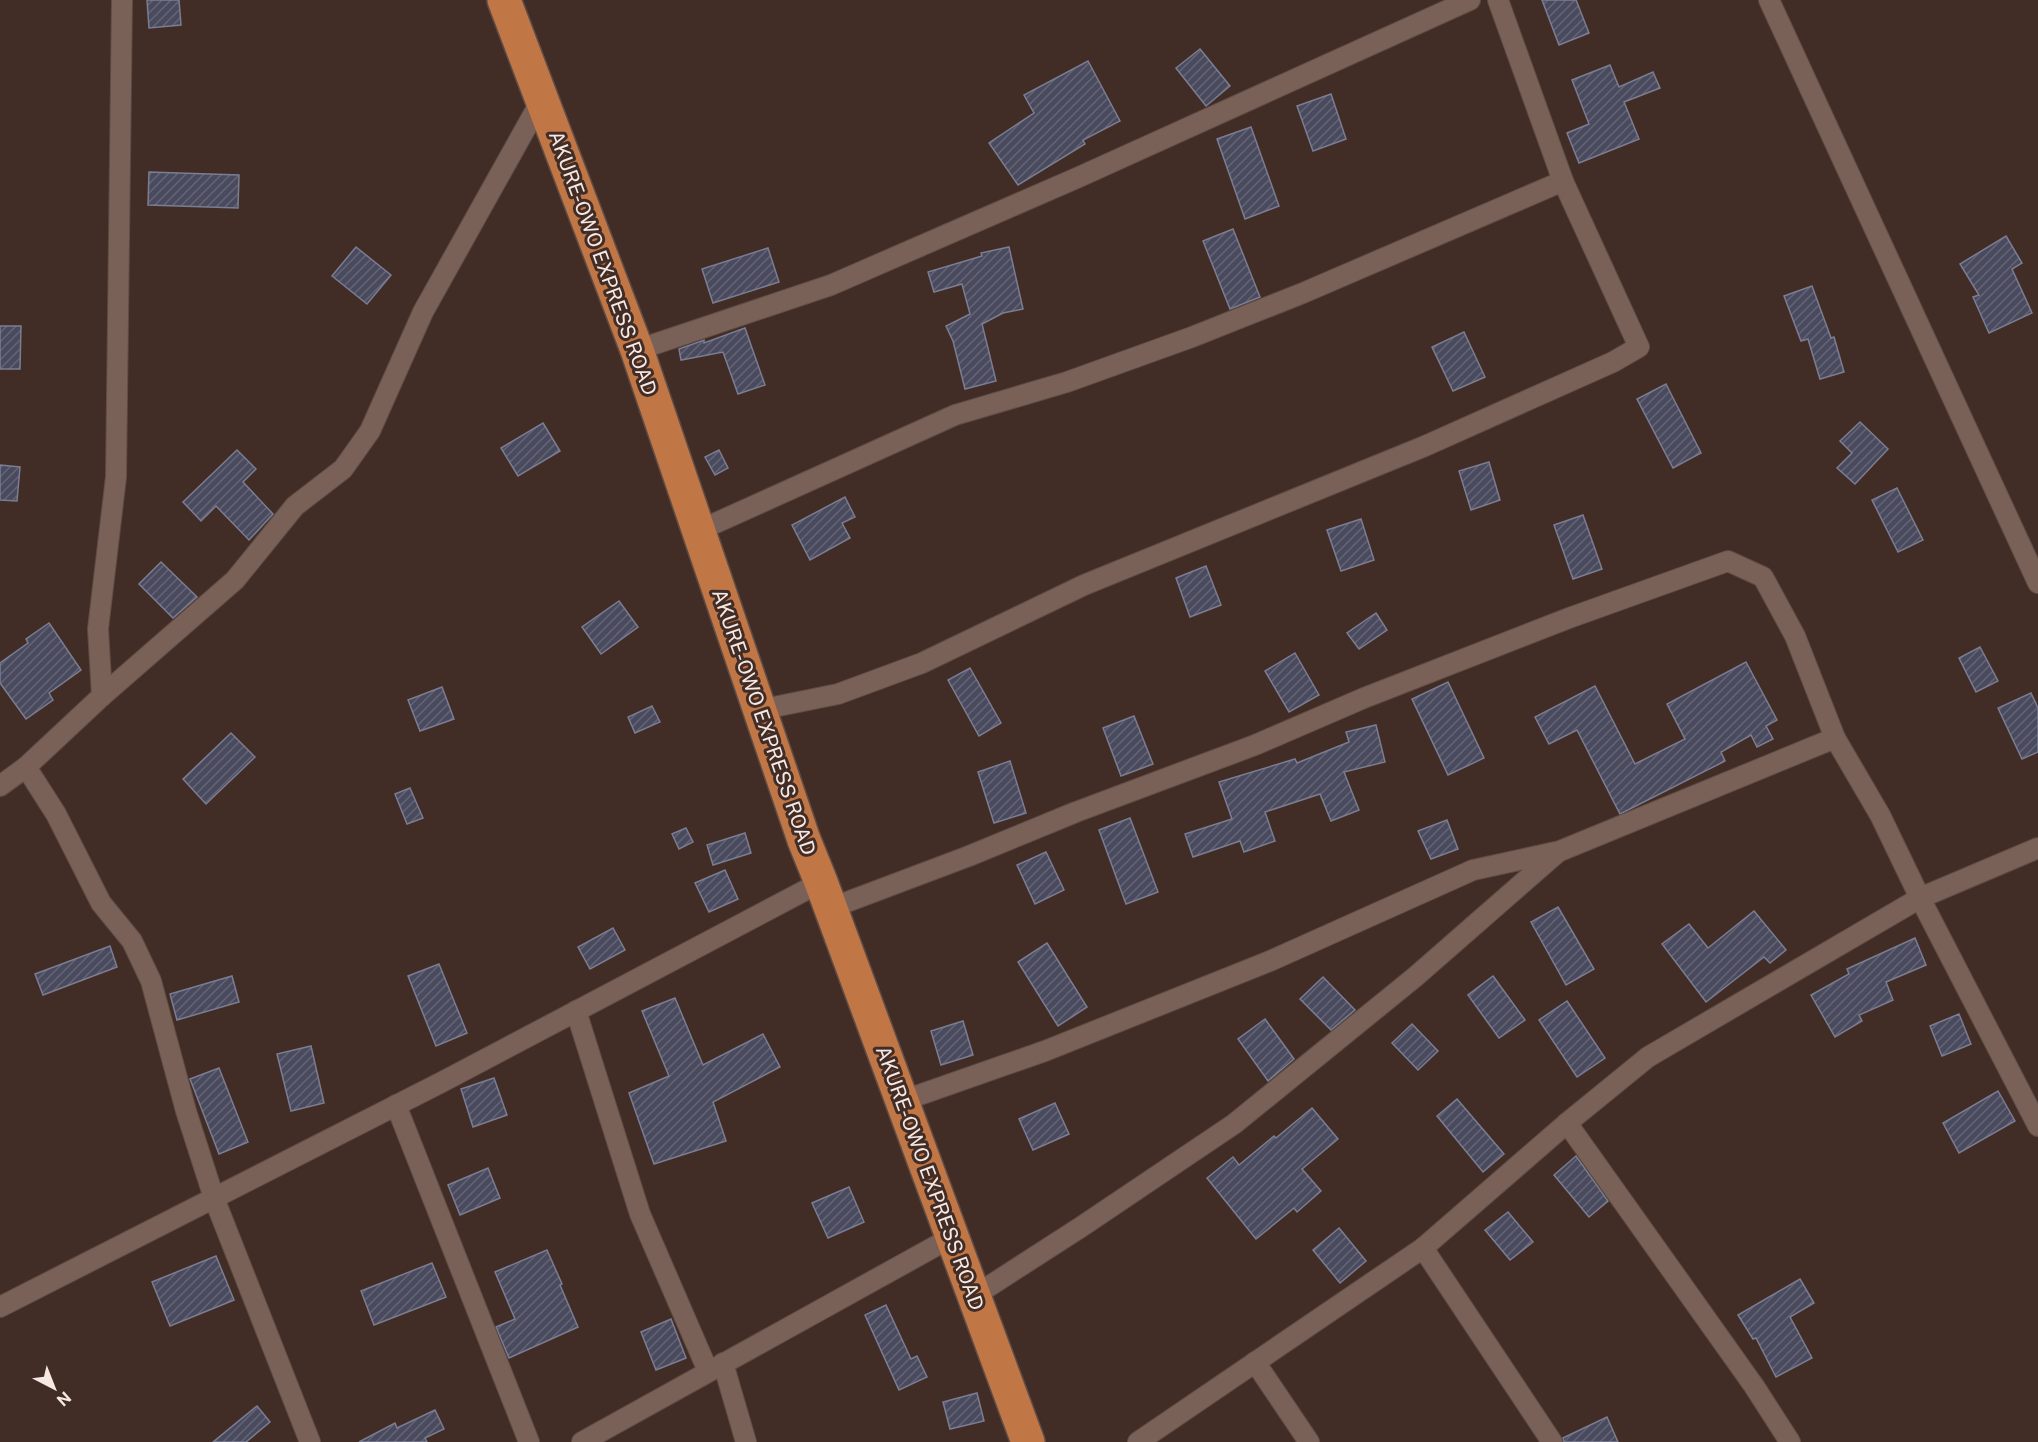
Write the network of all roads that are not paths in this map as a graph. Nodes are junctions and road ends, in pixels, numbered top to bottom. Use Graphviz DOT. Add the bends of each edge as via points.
graph roads {
  1 [pos="122,0"];
  2 [pos="504,0"];
  3 [pos="1470,0"];
  4 [pos="1497,0"];
  5 [pos="1769,0"];
  6 [pos="542,99"];
  7 [pos="1563,181"];
  8 [pos="637,350"];
  9 [pos="698,531"];
  10 [pos="2038,583"];
  11 [pos="102,696"];
  12 [pos="759,710"];
  13 [pos="1835,738"];
  14 [pos="26,767"];
  15 [pos="0,786"];
  16 [pos="2038,848"];
  17 [pos="1560,851"];
  18 [pos="826,895"];
  19 [pos="1920,898"];
  20 [pos="576,1011"];
  21 [pos="902,1101"];
  22 [pos="396,1105"];
  23 [pos="1567,1123"];
  24 [pos="2038,1126"];
  25 [pos="214,1198"];
  26 [pos="952,1237"];
  27 [pos="1423,1248"];
  28 [pos="974,1296"];
  29 [pos="0,1307"];
  30 [pos="1255,1362"];
  31 [pos="715,1367"];
  32 [pos="310,1442"];
  33 [pos="529,1442"];
  34 [pos="582,1442"];
  35 [pos="746,1442"];
  36 [pos="1028,1442"];
  37 [pos="1138,1442"];
  38 [pos="1309,1442"];
  39 [pos="1552,1442"];
  40 [pos="1790,1442"];
  1 -- 11 [label="street" via="116,477 98,629"];
  2 -- 6 [label="highway, AKURE-OWO EXPRESS ROAD"];
  3 -- 8 [label="street" via="831,285"];
  4 -- 7 [label="street"];
  5 -- 10 [label="street"];
  6 -- 8 [label="highway, AKURE-OWO EXPRESS ROAD"];
  6 -- 11 [label="street" via="423,312 370,431 343,469 295,506 235,580"];
  7 -- 9 [label="street" via="1192,337 1067,382 955,415"];
  7 -- 12 [label="street" via="1639,347 1425,446 1083,585 922,663 838,694"];
  8 -- 9 [label="highway, AKURE-OWO EXPRESS ROAD"];
  9 -- 12 [label="highway, AKURE-OWO EXPRESS ROAD"];
  11 -- 14 [label="street"];
  12 -- 18 [label="highway, AKURE-OWO EXPRESS ROAD"];
  13 -- 17 [label="street"];
  13 -- 18 [label="street" via="1795,636 1763,577 1728,561 1569,618 969,856"];
  13 -- 19 [label="street" via="1880,814"];
  14 -- 15 [label="street"];
  14 -- 25 [label="street" via="56,814 101,903 132,941 151,981"];
  16 -- 19 [label="street"];
  17 -- 21 [label="street" via="1473,870 1270,961 1045,1051"];
  17 -- 28 [label="street" via="1415,977 1234,1124"];
  18 -- 20 [label="street"];
  18 -- 21 [label="highway, AKURE-OWO EXPRESS ROAD"];
  19 -- 23 [label="street" via="1648,1057"];
  19 -- 24 [label="street"];
  20 -- 22 [label="street"];
  20 -- 31 [label="street" via="640,1214"];
  21 -- 26 [label="highway, AKURE-OWO EXPRESS ROAD"];
  22 -- 25 [label="street"];
  22 -- 33 [label="street"];
  23 -- 27 [label="street"];
  23 -- 40 [label="street"];
  25 -- 29 [label="street"];
  25 -- 32 [label="street"];
  26 -- 28 [label="highway, AKURE-OWO EXPRESS ROAD"];
  26 -- 31 [label="street"];
  27 -- 30 [label="street"];
  27 -- 39 [label="street"];
  28 -- 36 [label="highway, AKURE-OWO EXPRESS ROAD"];
  30 -- 37 [label="street"];
  30 -- 38 [label="street"];
  31 -- 34 [label="street"];
  31 -- 35 [label="street"];
}
